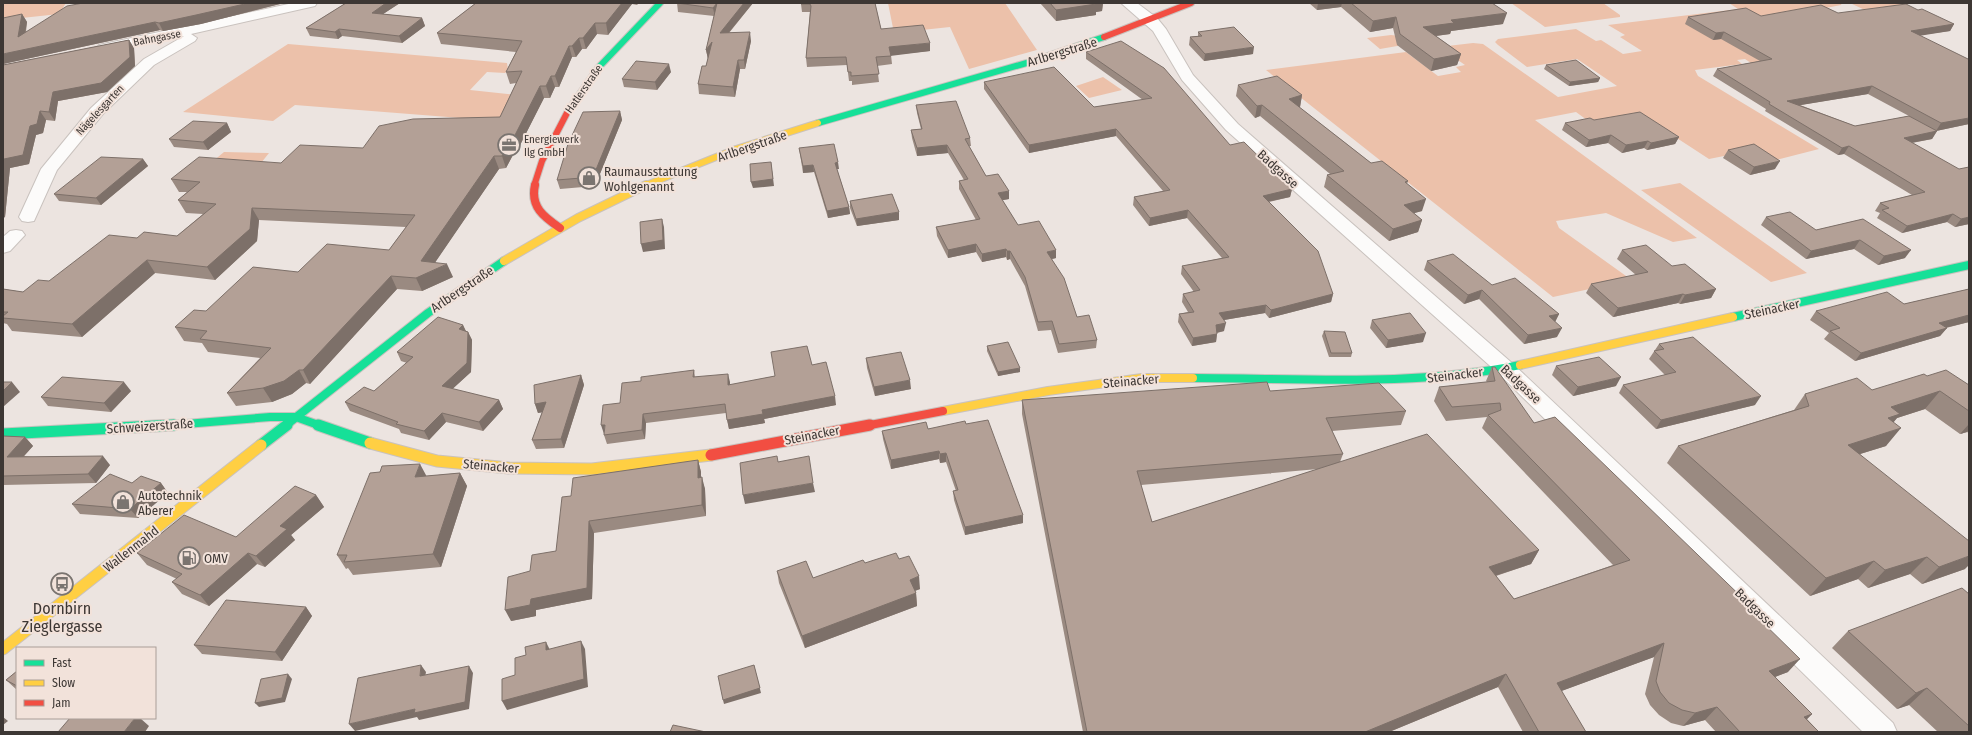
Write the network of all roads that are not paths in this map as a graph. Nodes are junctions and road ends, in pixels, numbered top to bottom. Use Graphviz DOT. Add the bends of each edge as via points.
graph roads {
  1 [pos="310,3"];
  2 [pos="660,3"];
  3 [pos="1128,3"];
  4 [pos="1191,3"];
  5 [pos="1152,21"];
  6 [pos="201,29"];
  7 [pos="93,50"];
  8 [pos="28,217"];
  9 [pos="560,228"];
  10 [pos="1969,265"];
  11 [pos="1505,368"];
  12 [pos="296,418"];
  13 [pos="3,434"];
  14 [pos="3,649"];
  15 [pos="1883,732"];
  1 -- 6 [label="street, Bahngasse"];
  2 -- 9 [label="street, Hatlerstraße" via="608,57 573,101 541,164 534,185 534,203 539,212"];
  3 -- 5 [label="street, Badgasse"];
  4 -- 5 [label="street, Arlbergstraße"];
  5 -- 9 [label="street, Arlbergstraße" via="1099,40 757,143 667,177"];
  5 -- 11 [label="street, Badgasse" via="1187,77 1232,127"];
  6 -- 7 [label="street, Bahngasse"];
  6 -- 8 [label="street, Nägelesgarten" via="196,36 170,48 150,62 97,111 49,169"];
  9 -- 12 [label="street, Arlbergstraße" via="492,269 428,313"];
  10 -- 11 [label="street, Steinacker"];
  11 -- 12 [label="street, Steinacker" via="1421,379 1142,378 1048,390 718,454 592,469 508,468 438,461 368,442"];
  11 -- 15 [label="street, Badgasse"];
  12 -- 13 [label="street, Schweizerstraße" via="270,417"];
  12 -- 14 [label="street, Wallenmahd"];
}
